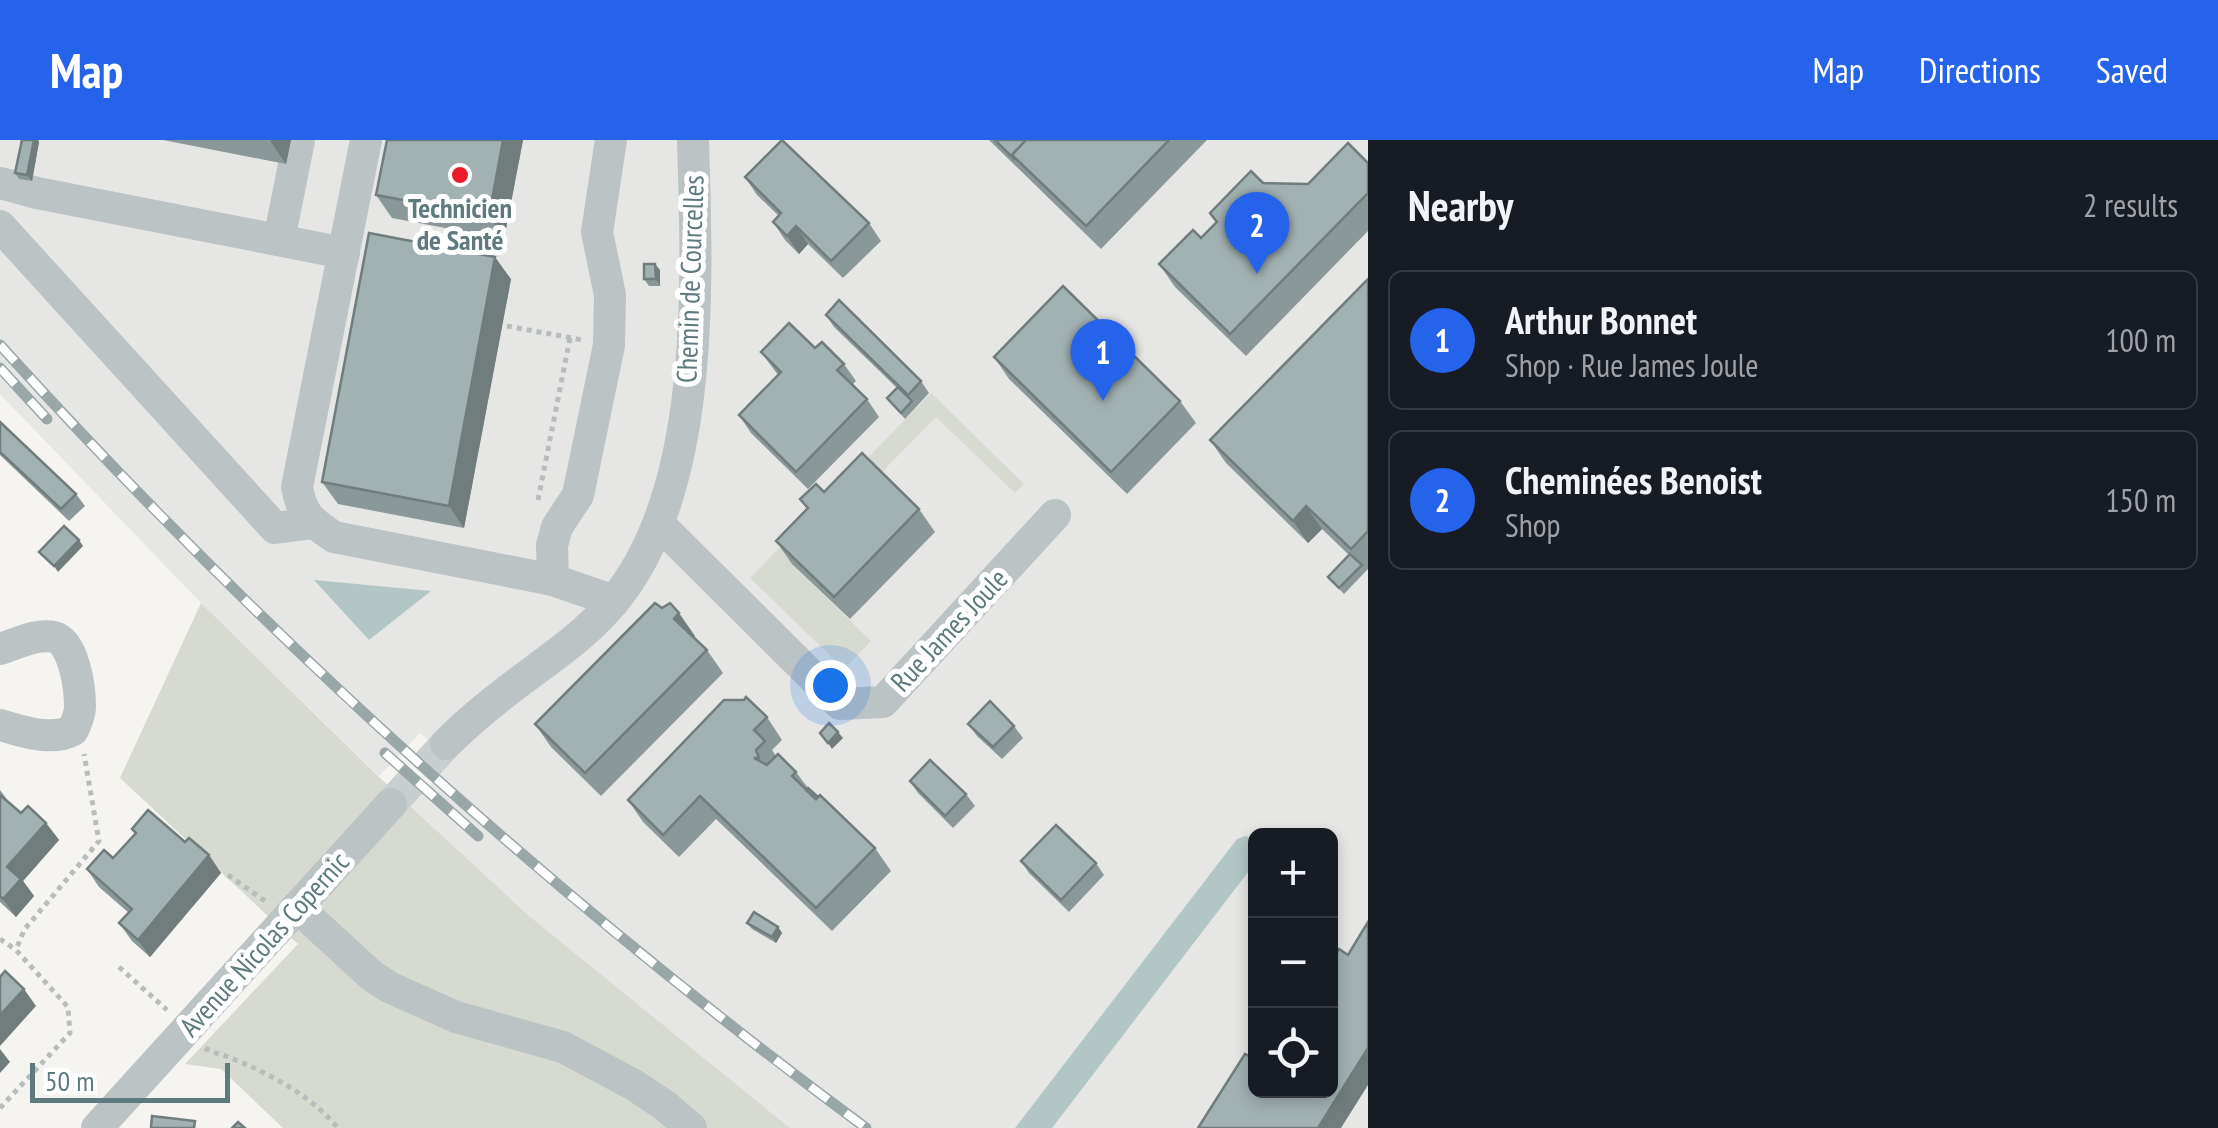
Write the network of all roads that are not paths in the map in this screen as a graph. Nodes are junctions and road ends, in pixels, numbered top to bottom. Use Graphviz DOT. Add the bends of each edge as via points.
graph roads {
  1 [pos="299,140"];
  2 [pos="366,140"];
  3 [pos="610,140"];
  4 [pos="693,140"];
  5 [pos="0,183"];
  6 [pos="0,226"];
  7 [pos="279,240"];
  8 [pos="344,253"];
  9 [pos="1055,515"];
  10 [pos="313,523"];
  11 [pos="659,524"];
  12 [pos="553,580"];
  13 [pos="614,601"];
  14 [pos="0,649"];
  15 [pos="0,725"];
  16 [pos="446,744"];
  17 [pos="390,804"];
  18 [pos="282,904"];
  19 [pos="97,1128"];
  20 [pos="691,1128"];
  1 -- 7 [label="street"];
  2 -- 8 [label="street"];
  3 -- 12 [label="street" via="597,232 610,295 608,345 578,495 552,545"];
  4 -- 11 [label="street, Chemin de Courcelles" via="694,337"];
  5 -- 7 [label="street"];
  6 -- 10 [label="street" via="275,528"];
  7 -- 8 [label="street"];
  8 -- 10 [label="street" via="297,487"];
  9 -- 11 [label="street, Rue James Joule" via="883,702 840,704"];
  10 -- 12 [label="street" via="334,537"];
  11 -- 13 [label="street, Chemin de Courcelles"];
  12 -- 13 [label="street"];
  13 -- 16 [label="street, Chemin de Courcelles"];
  14 -- 15 [label="street" via="41,636 65,642 80,708 65,734"];
  17 -- 18 [label="street, Avenue Nicolas Copernic"];
  18 -- 19 [label="street, Avenue Nicolas Copernic"];
  18 -- 20 [label="street" via="389,987 600,1065"];
}
